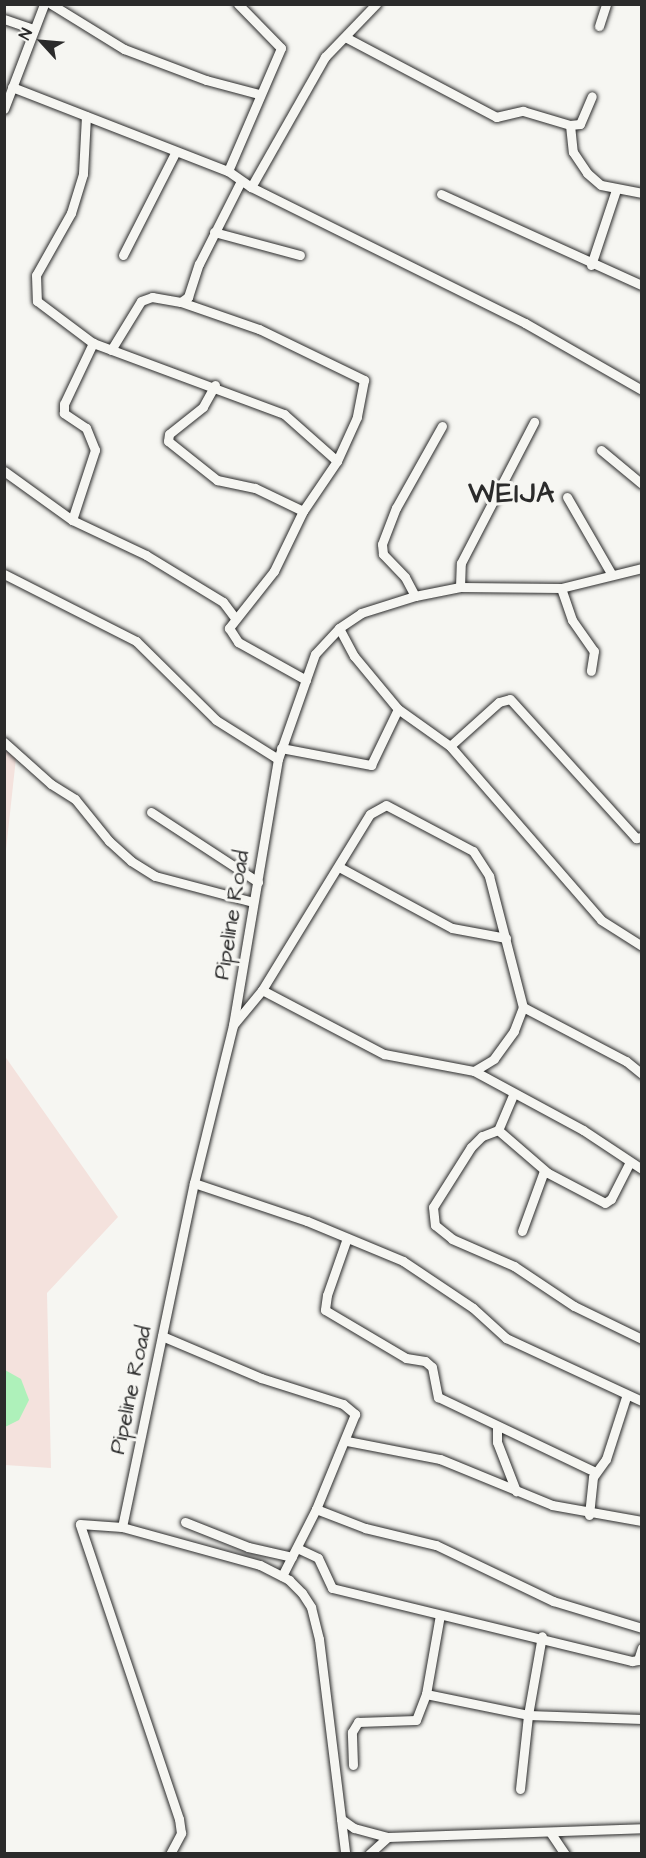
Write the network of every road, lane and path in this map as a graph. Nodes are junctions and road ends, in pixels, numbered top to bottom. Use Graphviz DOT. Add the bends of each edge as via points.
graph roads {
  1 [pos="44,4"];
  2 [pos="51,4"];
  3 [pos="238,4"];
  4 [pos="376,4"];
  5 [pos="606,4"];
  6 [pos="4,19"];
  7 [pos="599,26"];
  8 [pos="33,29"];
  9 [pos="347,38"];
  10 [pos="12,87"];
  11 [pos="259,94"];
  12 [pos="592,96"];
  13 [pos="5,106"];
  14 [pos="86,116"];
  15 [pos="570,125"];
  16 [pos="175,153"];
  17 [pos="228,171"];
  18 [pos="241,181"];
  19 [pos="251,187"];
  20 [pos="616,190"];
  21 [pos="642,193"];
  22 [pos="441,194"];
  23 [pos="214,232"];
  24 [pos="123,255"];
  25 [pos="300,255"];
  26 [pos="591,266"];
  27 [pos="642,285"];
  28 [pos="181,302"];
  29 [pos="93,343"];
  30 [pos="111,350"];
  31 [pos="215,386"];
  32 [pos="642,390"];
  33 [pos="534,422"];
  34 [pos="442,426"];
  35 [pos="601,450"];
  36 [pos="337,461"];
  37 [pos="4,471"];
  38 [pos="642,484"];
  39 [pos="567,497"];
  40 [pos="303,512"];
  41 [pos="72,520"];
  42 [pos="642,568"];
  43 [pos="4,574"];
  44 [pos="612,575"];
  45 [pos="460,587"];
  46 [pos="561,588"];
  47 [pos="415,596"];
  48 [pos="235,618"];
  49 [pos="339,628"];
  50 [pos="591,671"];
  51 [pos="306,680"];
  52 [pos="398,709"];
  53 [pos="4,742"];
  54 [pos="450,746"];
  55 [pos="281,748"];
  56 [pos="278,759"];
  57 [pos="152,812"];
  58 [pos="642,837"];
  59 [pos="339,867"];
  60 [pos="258,882"];
  61 [pos="253,902"];
  62 [pos="506,938"];
  63 [pos="642,946"];
  64 [pos="262,990"];
  65 [pos="523,1007"];
  66 [pos="232,1025"];
  67 [pos="474,1071"];
  68 [pos="642,1074"];
  69 [pos="513,1095"];
  70 [pos="498,1130"];
  71 [pos="630,1164"];
  72 [pos="642,1169"];
  73 [pos="544,1171"];
  74 [pos="194,1183"];
  75 [pos="522,1231"];
  76 [pos="347,1238"];
  77 [pos="162,1336"];
  78 [pos="642,1339"];
  79 [pos="626,1397"];
  80 [pos="642,1401"];
  81 [pos="497,1428"];
  82 [pos="346,1441"];
  83 [pos="595,1472"];
  84 [pos="516,1491"];
  85 [pos="316,1509"];
  86 [pos="589,1515"];
  87 [pos="642,1521"];
  88 [pos="185,1522"];
  89 [pos="122,1527"];
  90 [pos="294,1553"];
  91 [pos="282,1576"];
  92 [pos="440,1615"];
  93 [pos="642,1628"];
  94 [pos="542,1636"];
  95 [pos="642,1648"];
  96 [pos="426,1694"];
  97 [pos="528,1715"];
  98 [pos="642,1719"];
  99 [pos="353,1765"];
  100 [pos="520,1789"];
  101 [pos="341,1819"];
  102 [pos="642,1828"];
  103 [pos="550,1832"];
  104 [pos="387,1837"];
  105 [pos="170,1854"];
  106 [pos="345,1854"];
  107 [pos="369,1854"];
  108 [pos="565,1854"];
  1 -- 8 [label="street"];
  2 -- 11 [label="street" via="124,49 206,80"];
  3 -- 11 [label="street" via="281,48"];
  4 -- 9 [label="street"];
  5 -- 7 [label="street"];
  6 -- 8 [label="street"];
  8 -- 10 [label="street"];
  9 -- 15 [label="street" via="496,117 523,111"];
  9 -- 19 [label="street" via="325,57"];
  10 -- 13 [label="street"];
  10 -- 14 [label="street"];
  11 -- 17 [label="street"];
  12 -- 15 [label="street" via="579,124"];
  14 -- 16 [label="street"];
  14 -- 29 [label="street" via="83,174 71,213 36,276 34,289 37,301 51,314"];
  15 -- 20 [label="street" via="573,152 587,173 601,185"];
  16 -- 17 [label="street"];
  16 -- 24 [label="street"];
  17 -- 18 [label="street"];
  18 -- 19 [label="street"];
  18 -- 23 [label="street"];
  19 -- 32 [label="street" via="525,322"];
  20 -- 21 [label="street"];
  20 -- 26 [label="street"];
  22 -- 26 [label="street"];
  23 -- 25 [label="street"];
  23 -- 28 [label="street" via="188,297"];
  26 -- 27 [label="street"];
  28 -- 30 [label="street" via="152,297 141,301"];
  28 -- 36 [label="street" via="260,329 364,380 357,417"];
  29 -- 30 [label="street"];
  29 -- 41 [label="street" via="64,404 64,413 86,428 94,450"];
  30 -- 31 [label="street"];
  31 -- 36 [label="street" via="284,414"];
  31 -- 40 [label="street" via="202,406 169,434 168,441 218,480 255,488"];
  33 -- 45 [label="street" via="461,563"];
  34 -- 47 [label="street" via="396,508 382,544 383,554 405,577"];
  35 -- 38 [label="street"];
  36 -- 40 [label="street"];
  37 -- 41 [label="street"];
  39 -- 44 [label="street"];
  40 -- 48 [label="street" via="274,571"];
  41 -- 48 [label="street" via="146,555 223,603"];
  42 -- 44 [label="street, Pipeline Road"];
  43 -- 56 [label="street" via="136,641 205,711"];
  44 -- 46 [label="street, Pipeline Road"];
  45 -- 46 [label="street, Pipeline Road"];
  45 -- 47 [label="street, Pipeline Road"];
  46 -- 50 [label="street" via="572,620 594,651"];
  47 -- 49 [label="street, Pipeline Road" via="361,614"];
  48 -- 51 [label="street" via="229,628 238,642"];
  49 -- 51 [label="street, Pipeline Road" via="315,654"];
  49 -- 52 [label="street" via="354,656"];
  51 -- 55 [label="street, Pipeline Road"];
  52 -- 54 [label="street"];
  52 -- 55 [label="street" via="371,765"];
  53 -- 61 [label="street" via="51,784 75,799 131,861 155,876"];
  54 -- 58 [label="street" via="499,702 510,699 634,837"];
  54 -- 63 [label="street" via="601,920"];
  55 -- 56 [label="street, Pipeline Road"];
  56 -- 60 [label="street, Pipeline Road"];
  57 -- 60 [label="street"];
  59 -- 62 [label="street" via="452,928"];
  59 -- 62 [label="street" via="370,814 386,805 400,809 472,851 489,876"];
  59 -- 64 [label="street"];
  60 -- 61 [label="street, Pipeline Road"];
  61 -- 66 [label="street, Pipeline Road"];
  62 -- 65 [label="street"];
  64 -- 66 [label="street"];
  64 -- 67 [label="street" via="384,1054"];
  65 -- 67 [label="street" via="514,1031 494,1059"];
  65 -- 68 [label="street" via="626,1061"];
  66 -- 74 [label="street, Pipeline Road"];
  67 -- 69 [label="street"];
  69 -- 70 [label="street"];
  69 -- 71 [label="street" via="583,1130"];
  70 -- 73 [label="street"];
  70 -- 78 [label="street" via="482,1136 471,1147 433,1207 435,1225 452,1239 514,1266 574,1306"];
  71 -- 72 [label="street"];
  71 -- 73 [label="street" via="611,1199 604,1203"];
  73 -- 75 [label="street"];
  74 -- 76 [label="street"];
  74 -- 77 [label="street, Pipeline Road"];
  76 -- 79 [label="street" via="411,1265 473,1308 506,1338"];
  76 -- 81 [label="street" via="327,1295 326,1310 406,1358 425,1361 432,1367 438,1397"];
  77 -- 82 [label="street" via="261,1378 343,1404 355,1414"];
  77 -- 89 [label="street, Pipeline Road"];
  79 -- 80 [label="street"];
  79 -- 83 [label="street" via="606,1459"];
  81 -- 83 [label="street"];
  81 -- 84 [label="street" via="497,1442"];
  82 -- 84 [label="street" via="441,1460"];
  82 -- 85 [label="street"];
  83 -- 86 [label="street"];
  84 -- 86 [label="street"];
  85 -- 90 [label="street"];
  85 -- 93 [label="street" via="365,1528 436,1545 554,1601"];
  86 -- 87 [label="street"];
  88 -- 90 [label="street" via="248,1547"];
  89 -- 91 [label="street" via="260,1565"];
  89 -- 105 [label="street" via="80,1524 179,1819 181,1833"];
  90 -- 91 [label="street"];
  90 -- 92 [label="street" via="318,1558 332,1588"];
  91 -- 101 [label="street" via="308,1600 317,1631"];
  92 -- 94 [label="street"];
  92 -- 96 [label="street"];
  94 -- 95 [label="street" via="632,1661 638,1660"];
  94 -- 97 [label="street"];
  96 -- 97 [label="street"];
  96 -- 99 [label="street" via="416,1720 358,1722 352,1732"];
  97 -- 98 [label="street"];
  97 -- 100 [label="street"];
  101 -- 104 [label="street" via="370,1834"];
  101 -- 106 [label="street"];
  102 -- 103 [label="street"];
  103 -- 104 [label="street"];
  103 -- 108 [label="street"];
  104 -- 107 [label="street"];
}
